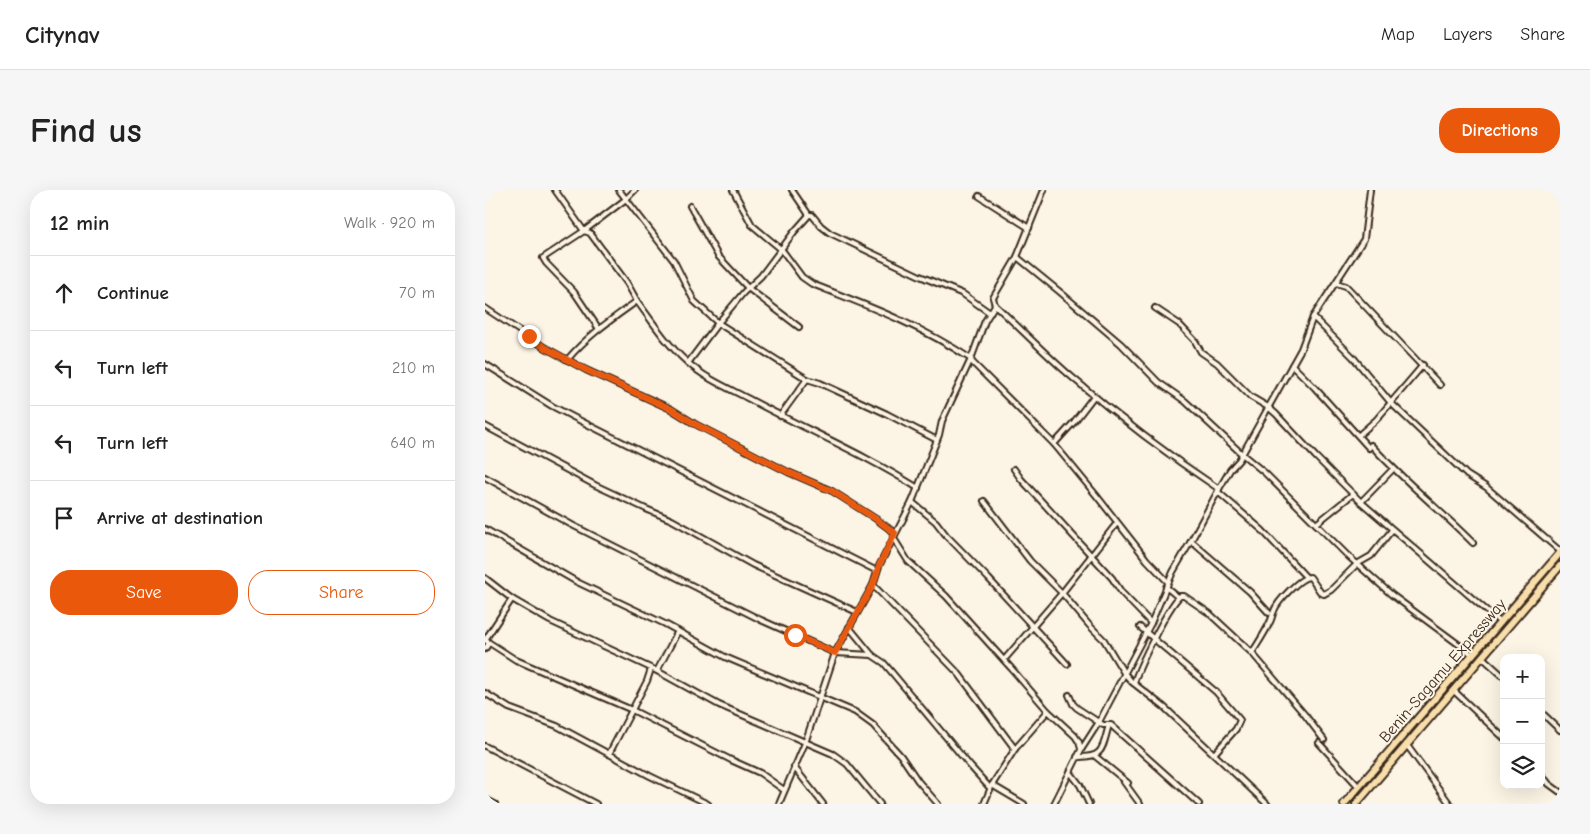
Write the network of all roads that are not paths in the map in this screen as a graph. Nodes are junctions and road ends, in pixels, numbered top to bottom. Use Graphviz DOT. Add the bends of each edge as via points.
graph roads {
  1 [pos="555,190"];
  2 [pos="619,190"];
  3 [pos="635,190"];
  4 [pos="733,190"];
  5 [pos="793,190"];
  6 [pos="1044,190"];
  7 [pos="1370,190"];
  8 [pos="979,196"];
  9 [pos="626,199"];
  10 [pos="690,206"];
  11 [pos="809,215"];
  12 [pos="1029,228"];
  13 [pos="584,231"];
  14 [pos="782,250"];
  15 [pos="1017,257"];
  16 [pos="1336,283"];
  17 [pos="748,288"];
  18 [pos="637,301"];
  19 [pos="995,304"];
  20 [pos="485,308"];
  21 [pos="1155,308"];
  22 [pos="990,313"];
  23 [pos="1313,317"];
  24 [pos="717,323"];
  25 [pos="799,327"];
  26 [pos="599,329"];
  27 [pos="971,359"];
  28 [pos="567,360"];
  29 [pos="689,363"];
  30 [pos="485,364"];
  31 [pos="1292,365"];
  32 [pos="1423,365"];
  33 [pos="807,379"];
  34 [pos="1440,385"];
  35 [pos="1094,396"];
  36 [pos="1391,403"];
  37 [pos="1268,407"];
  38 [pos="780,416"];
  39 [pos="485,426"];
  40 [pos="1359,435"];
  41 [pos="937,440"];
  42 [pos="1054,444"];
  43 [pos="1242,454"];
  44 [pos="1014,469"];
  45 [pos="1393,469"];
  46 [pos="485,478"];
  47 [pos="918,488"];
  48 [pos="1219,488"];
  49 [pos="1353,494"];
  50 [pos="984,501"];
  51 [pos="912,502"];
  52 [pos="1361,502"];
  53 [pos="1117,523"];
  54 [pos="1316,524"];
  55 [pos="485,529"];
  56 [pos="1391,530"];
  57 [pos="894,535"];
  58 [pos="1191,542"];
  59 [pos="1473,542"];
  60 [pos="1560,552"];
  61 [pos="1091,555"];
  62 [pos="1357,564"];
  63 [pos="1560,566"];
  64 [pos="877,571"];
  65 [pos="1306,577"];
  66 [pos="485,578"];
  67 [pos="1168,582"];
  68 [pos="873,585"];
  69 [pos="1166,587"];
  70 [pos="1062,593"];
  71 [pos="1178,597"];
  72 [pos="512,599"];
  73 [pos="857,612"];
  74 [pos="1269,613"];
  75 [pos="1151,623"];
  76 [pos="1501,623"];
  77 [pos="849,627"];
  78 [pos="1140,627"];
  79 [pos="1032,628"];
  80 [pos="678,631"];
  81 [pos="1146,633"];
  82 [pos="1154,639"];
  83 [pos="486,641"];
  84 [pos="485,649"];
  85 [pos="835,653"];
  86 [pos="1252,653"];
  87 [pos="872,655"];
  88 [pos="1134,655"];
  89 [pos="1473,655"];
  90 [pos="1482,657"];
  91 [pos="1004,660"];
  92 [pos="1067,664"];
  93 [pos="1142,664"];
  94 [pos="651,669"];
  95 [pos="657,671"];
  96 [pos="1124,673"];
  97 [pos="1500,673"];
  98 [pos="1203,678"];
  99 [pos="1134,683"];
  100 [pos="1453,690"];
  101 [pos="485,693"];
  102 [pos="1069,695"];
  103 [pos="820,698"];
  104 [pos="632,710"];
  105 [pos="1047,711"];
  106 [pos="1545,716"];
  107 [pos="1099,722"];
  108 [pos="1109,725"];
  109 [pos="1103,726"];
  110 [pos="1108,730"];
  111 [pos="1560,730"];
  112 [pos="1500,734"];
  113 [pos="1324,740"];
  114 [pos="805,743"];
  115 [pos="1319,743"];
  116 [pos="1406,744"];
  117 [pos="485,746"];
  118 [pos="1015,749"];
  119 [pos="1081,750"];
  120 [pos="609,754"];
  121 [pos="1214,754"];
  122 [pos="1077,756"];
  123 [pos="1095,756"];
  124 [pos="794,767"];
  125 [pos="1070,772"];
  126 [pos="1119,776"];
  127 [pos="1545,779"];
  128 [pos="1127,783"];
  129 [pos="991,786"];
  130 [pos="1359,787"];
  131 [pos="784,790"];
  132 [pos="1560,792"];
  133 [pos="485,799"];
  134 [pos="495,804"];
  135 [pos="596,804"];
  136 [pos="708,804"];
  137 [pos="779,804"];
  138 [pos="823,804"];
  139 [pos="880,804"];
  140 [pos="938,804"];
  141 [pos="984,804"];
  142 [pos="1024,804"];
  143 [pos="1055,804"];
  144 [pos="1089,804"];
  145 [pos="1140,804"];
  146 [pos="1199,804"];
  147 [pos="1267,804"];
  148 [pos="1344,804"];
  149 [pos="1356,804"];
  150 [pos="1450,804"];
  1 -- 13 [label="street"];
  2 -- 9 [label="street"];
  3 -- 9 [label="street"];
  4 -- 14 [label="street" via="752,225"];
  5 -- 11 [label="street"];
  6 -- 12 [label="street"];
  7 -- 16 [label="street" via="1364,239"];
  8 -- 12 [label="street"];
  9 -- 13 [label="street"];
  9 -- 24 [label="street" via="674,261 694,301"];
  10 -- 17 [label="street" via="718,256"];
  11 -- 14 [label="street"];
  11 -- 22 [label="street" via="812,214 830,233 963,294"];
  12 -- 15 [label="street"];
  13 -- 18 [label="street" via="590,233"];
  13 -- 26 [label="street" via="543,258 574,292"];
  14 -- 17 [label="street"];
  14 -- 27 [label="street" via="802,277 812,284 895,316"];
  15 -- 19 [label="street" via="993,298"];
  15 -- 43 [label="street" via="1121,344 1158,382 1185,401"];
  16 -- 23 [label="street"];
  16 -- 32 [label="street" via="1346,286"];
  17 -- 24 [label="street"];
  17 -- 25 [label="street"];
  18 -- 26 [label="street"];
  18 -- 29 [label="street" via="665,341"];
  19 -- 22 [label="street"];
  19 -- 35 [label="street"];
  20 -- 28 [label="street"];
  21 -- 37 [label="street" via="1179,324 1201,352 1217,363 1251,397"];
  22 -- 27 [label="street"];
  23 -- 31 [label="street"];
  23 -- 36 [label="street" via="1353,356"];
  24 -- 29 [label="street"];
  24 -- 33 [label="street"];
  26 -- 28 [label="street"];
  27 -- 41 [label="street" via="942,420"];
  27 -- 42 [label="street"];
  28 -- 57 [label="street" via="832,491 876,519"];
  29 -- 38 [label="street" via="715,382"];
  30 -- 64 [label="street" via="575,418"];
  31 -- 37 [label="street"];
  31 -- 40 [label="street"];
  32 -- 34 [label="street"];
  32 -- 36 [label="street"];
  33 -- 38 [label="street"];
  33 -- 41 [label="street" via="820,382"];
  35 -- 42 [label="street"];
  35 -- 48 [label="street" via="1158,447"];
  36 -- 40 [label="street"];
  36 -- 60 [label="street" via="1467,475 1486,487"];
  37 -- 43 [label="street"];
  37 -- 49 [label="street"];
  38 -- 47 [label="street" via="861,455"];
  39 -- 73 [label="street" via="595,485 672,520 753,565"];
  40 -- 45 [label="street"];
  41 -- 47 [label="street"];
  42 -- 53 [label="street"];
  43 -- 48 [label="street"];
  43 -- 54 [label="street"];
  44 -- 61 [label="street"];
  45 -- 52 [label="street"];
  45 -- 59 [label="street"];
  46 -- 85 [label="street" via="580,530"];
  47 -- 51 [label="street"];
  48 -- 58 [label="street"];
  48 -- 65 [label="street" via="1218,492 1262,530"];
  49 -- 52 [label="street"];
  49 -- 54 [label="street"];
  50 -- 70 [label="street" via="1031,561"];
  51 -- 57 [label="street"];
  51 -- 79 [label="street" via="936,522"];
  52 -- 56 [label="street"];
  53 -- 61 [label="street"];
  53 -- 67 [label="street"];
  54 -- 62 [label="street"];
  55 -- 80 [label="street" via="577,582"];
  56 -- 62 [label="street" via="1371,556"];
  56 -- 76 [label="street"];
  57 -- 64 [label="street"];
  57 -- 91 [label="street" via="907,561 946,596"];
  58 -- 67 [label="street"];
  58 -- 74 [label="street" via="1250,592"];
  60 -- 76 [label="highway, Benin-Sagamu Expressway"];
  61 -- 70 [label="street"];
  61 -- 75 [label="street"];
  62 -- 65 [label="street" via="1324,594 1313,579"];
  62 -- 89 [label="street" via="1392,595"];
  63 -- 90 [label="highway"];
  64 -- 68 [label="street"];
  65 -- 86 [label="street" via="1277,606"];
  66 -- 72 [label="street"];
  67 -- 69 [label="street"];
  68 -- 73 [label="street"];
  68 -- 118 [label="street" via="959,674"];
  69 -- 71 [label="street"];
  69 -- 75 [label="street"];
  70 -- 79 [label="street"];
  70 -- 96 [label="street" via="1104,640"];
  71 -- 82 [label="street"];
  71 -- 86 [label="street" via="1184,596 1209,613"];
  72 -- 83 [label="street"];
  72 -- 94 [label="street" via="550,621"];
  73 -- 77 [label="street"];
  75 -- 81 [label="street"];
  76 -- 89 [label="highway, Benin-Sagamu Expressway"];
  77 -- 85 [label="street"];
  77 -- 87 [label="street"];
  78 -- 82 [label="street"];
  78 -- 98 [label="street"];
  78 -- 121 [label="street" via="1216,692 1240,720"];
  79 -- 91 [label="street"];
  79 -- 92 [label="street"];
  80 -- 95 [label="street"];
  80 -- 103 [label="street" via="725,657"];
  81 -- 82 [label="street"];
  81 -- 88 [label="street"];
  82 -- 93 [label="street"];
  83 -- 84 [label="street"];
  83 -- 104 [label="street" via="516,660"];
  85 -- 87 [label="street"];
  85 -- 103 [label="street"];
  86 -- 113 [label="street"];
  87 -- 129 [label="street" via="884,663 971,767"];
  88 -- 93 [label="street"];
  88 -- 96 [label="street"];
  89 -- 130 [label="highway, Benin-Sagamu Expressway"];
  90 -- 97 [label="street"];
  90 -- 100 [label="highway"];
  91 -- 105 [label="street"];
  93 -- 99 [label="street"];
  94 -- 95 [label="street"];
  94 -- 104 [label="street"];
  95 -- 114 [label="street" via="719,705"];
  96 -- 99 [label="street"];
  96 -- 107 [label="street"];
  99 -- 121 [label="street"];
  100 -- 112 [label="street"];
  100 -- 116 [label="highway"];
  101 -- 120 [label="street" via="509,708 557,726"];
  102 -- 107 [label="street" via="1073,704"];
  103 -- 114 [label="street"];
  103 -- 140 [label="street" via="855,712 873,725"];
  104 -- 120 [label="street"];
  104 -- 131 [label="street" via="760,773"];
  105 -- 118 [label="street"];
  105 -- 119 [label="street" via="1075,736"];
  106 -- 111 [label="street"];
  107 -- 109 [label="street"];
  107 -- 119 [label="street"];
  108 -- 109 [label="street"];
  108 -- 110 [label="street"];
  108 -- 146 [label="street"];
  109 -- 110 [label="street"];
  110 -- 123 [label="street" via="1102,750"];
  114 -- 124 [label="street"];
  114 -- 139 [label="street" via="833,754 847,764"];
  115 -- 130 [label="street"];
  116 -- 149 [label="highway"];
  116 -- 150 [label="street"];
  117 -- 135 [label="street"];
  118 -- 129 [label="street"];
  119 -- 122 [label="street"];
  120 -- 136 [label="street"];
  121 -- 147 [label="street"];
  122 -- 123 [label="street"];
  122 -- 125 [label="street"];
  123 -- 126 [label="street"];
  124 -- 131 [label="street"];
  124 -- 138 [label="street"];
  125 -- 143 [label="street"];
  125 -- 144 [label="street"];
  126 -- 128 [label="street"];
  126 -- 145 [label="street"];
  127 -- 132 [label="street"];
  129 -- 141 [label="street"];
  129 -- 142 [label="street"];
  130 -- 148 [label="highway, Benin-Sagamu Expressway"];
  131 -- 137 [label="street"];
  133 -- 134 [label="street"];
}
